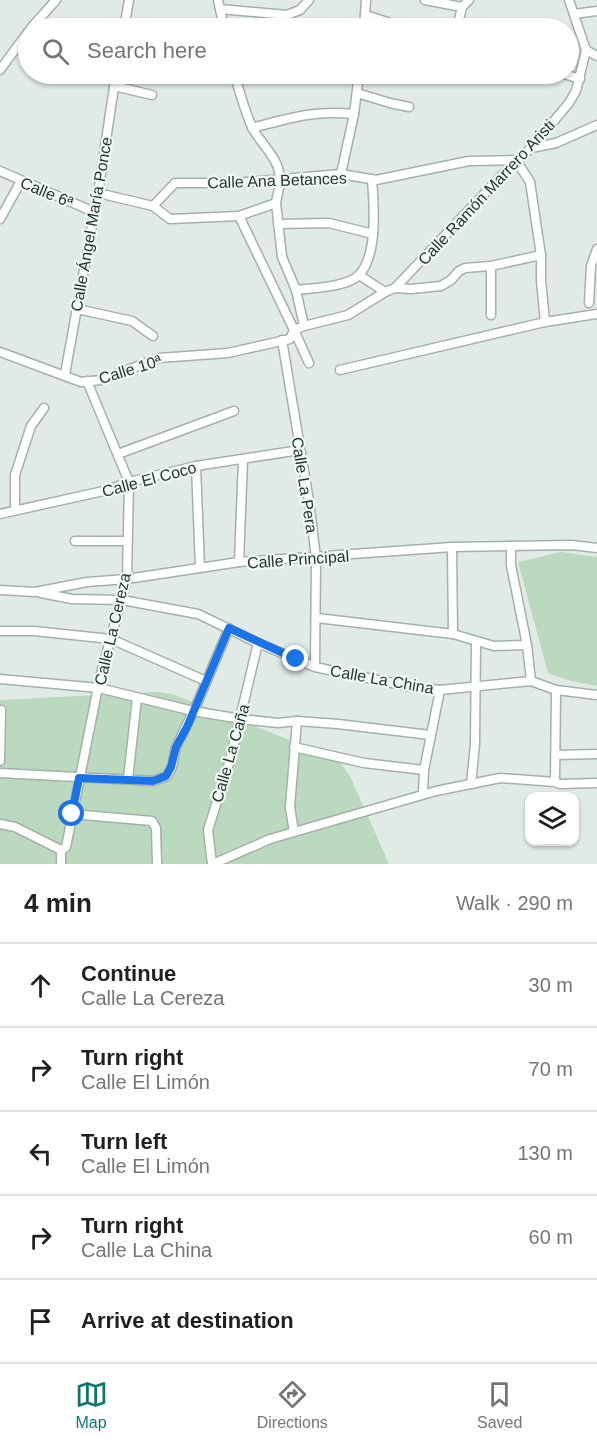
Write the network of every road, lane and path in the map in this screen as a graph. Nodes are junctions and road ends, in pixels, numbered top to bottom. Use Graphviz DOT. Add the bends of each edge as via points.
graph roads {
  1 [pos="56,0"];
  2 [pos="129,0"];
  3 [pos="309,0"];
  4 [pos="366,0"];
  5 [pos="425,0"];
  6 [pos="569,0"];
  7 [pos="466,3"];
  8 [pos="219,4"];
  9 [pos="597,10"];
  10 [pos="574,14"];
  11 [pos="366,15"];
  12 [pos="40,18"];
  13 [pos="126,18"];
  14 [pos="366,18"];
  15 [pos="375,18"];
  16 [pos="461,18"];
  17 [pos="575,18"];
  18 [pos="579,29"];
  19 [pos="18,46"];
  20 [pos="586,50"];
  21 [pos="597,56"];
  22 [pos="0,70"];
  23 [pos="580,79"];
  24 [pos="579,82"];
  25 [pos="237,84"];
  26 [pos="358,84"];
  27 [pos="578,84"];
  28 [pos="114,86"];
  29 [pos="357,93"];
  30 [pos="152,95"];
  31 [pos="409,107"];
  32 [pos="354,114"];
  33 [pos="597,126"];
  34 [pos="252,128"];
  35 [pos="531,148"];
  36 [pos="516,160"];
  37 [pos="0,171"];
  38 [pos="341,174"];
  39 [pos="372,179"];
  40 [pos="21,181"];
  41 [pos="280,181"];
  42 [pos="98,193"];
  43 [pos="276,203"];
  44 [pos="153,206"];
  45 [pos="94,212"];
  46 [pos="239,216"];
  47 [pos="0,219"];
  48 [pos="278,224"];
  49 [pos="373,234"];
  50 [pos="597,249"];
  51 [pos="541,255"];
  52 [pos="490,266"];
  53 [pos="359,275"];
  54 [pos="593,279"];
  55 [pos="395,288"];
  56 [pos="296,290"];
  57 [pos="385,292"];
  58 [pos="589,303"];
  59 [pos="77,309"];
  60 [pos="597,314"];
  61 [pos="491,315"];
  62 [pos="545,322"];
  63 [pos="304,326"];
  64 [pos="294,330"];
  65 [pos="153,336"];
  66 [pos="282,340"];
  67 [pos="0,352"];
  68 [pos="309,363"];
  69 [pos="340,370"];
  70 [pos="65,374"];
  71 [pos="87,381"];
  72 [pos="44,408"];
  73 [pos="234,411"];
  74 [pos="300,450"];
  75 [pos="117,454"];
  76 [pos="243,459"];
  77 [pos="196,466"];
  78 [pos="129,482"];
  79 [pos="15,510"];
  80 [pos="0,514"];
  81 [pos="75,541"];
  82 [pos="127,541"];
  83 [pos="511,546"];
  84 [pos="452,547"];
  85 [pos="597,548"];
  86 [pos="316,558"];
  87 [pos="239,562"];
  88 [pos="200,568"];
  89 [pos="127,579"];
  90 [pos="0,590"];
  91 [pos="35,592"];
  92 [pos="122,600"];
  93 [pos="316,618"];
  94 [pos="229,628"];
  95 [pos="0,631"];
  96 [pos="453,634"];
  97 [pos="111,639"];
  98 [pos="476,640"];
  99 [pos="258,643"];
  100 [pos="527,645"];
  101 [pos="315,667"];
  102 [pos="0,679"];
  103 [pos="206,681"];
  104 [pos="531,681"];
  105 [pos="476,687"];
  106 [pos="99,688"];
  107 [pos="440,690"];
  108 [pos="556,690"];
  109 [pos="597,695"];
  110 [pos="137,698"];
  111 [pos="0,710"];
  112 [pos="193,711"];
  113 [pos="241,719"];
  114 [pos="297,721"];
  115 [pos="430,735"];
  116 [pos="294,747"];
  117 [pos="556,754"];
  118 [pos="597,754"];
  119 [pos="0,761"];
  120 [pos="424,770"];
  121 [pos="0,773"];
  122 [pos="79,778"];
  123 [pos="128,779"];
  124 [pos="555,782"];
  125 [pos="597,783"];
  126 [pos="471,784"];
  127 [pos="423,794"];
  128 [pos="72,814"];
  129 [pos="0,824"];
  130 [pos="294,832"];
  131 [pos="63,848"];
  132 [pos="61,864"];
  133 [pos="157,864"];
  134 [pos="212,864"];
  1 -- 12 [label="street"];
  2 -- 13 [label="street"];
  3 -- 8 [label="street" via="300,10 287,15"];
  4 -- 11 [label="street"];
  5 -- 7 [label="street"];
  6 -- 10 [label="street"];
  7 -- 16 [label="street"];
  9 -- 10 [label="street"];
  10 -- 17 [label="street"];
  11 -- 14 [label="street"];
  11 -- 15 [label="street"];
  18 -- 20 [label="street"];
  19 -- 22 [label="street"];
  20 -- 21 [label="street"];
  20 -- 23 [label="street, Calle Ramón Marrero Aristi"];
  23 -- 24 [label="street, Calle Ramón Marrero Aristi"];
  25 -- 34 [label="street"];
  26 -- 29 [label="street"];
  27 -- 35 [label="street, Calle Ramón Marrero Aristi" via="569,103"];
  28 -- 30 [label="street"];
  28 -- 42 [label="street, Calle Ángel María Ponce"];
  29 -- 31 [label="street"];
  29 -- 32 [label="street"];
  32 -- 34 [label="street" via="313,113"];
  32 -- 38 [label="street"];
  33 -- 35 [label="street" via="571,138"];
  34 -- 41 [label="street" via="274,158"];
  35 -- 36 [label="street, Calle Ramón Marrero Aristi"];
  36 -- 39 [label="street, Calle Ana Betances" via="470,161"];
  36 -- 51 [label="street" via="530,182"];
  36 -- 55 [label="street, Calle Ramón Marrero Aristi"];
  37 -- 40 [label="street, Calle 6ª"];
  38 -- 39 [label="street, Calle Ana Betances"];
  38 -- 41 [label="street, Calle Ana Betances"];
  39 -- 49 [label="street"];
  40 -- 45 [label="street, Calle 6ª"];
  40 -- 47 [label="street"];
  41 -- 43 [label="street"];
  41 -- 44 [label="street, Calle Ana Betances" via="175,183"];
  42 -- 44 [label="street"];
  42 -- 45 [label="street, Calle Ángel María Ponce"];
  43 -- 46 [label="street"];
  43 -- 48 [label="street"];
  44 -- 46 [label="street" via="170,219"];
  45 -- 59 [label="street, Calle Ángel María Ponce"];
  46 -- 64 [label="street"];
  48 -- 49 [label="street" via="329,223"];
  48 -- 56 [label="street" via="282,257"];
  49 -- 53 [label="street" via="368,260"];
  50 -- 54 [label="street" via="591,266"];
  51 -- 52 [label="street"];
  51 -- 62 [label="street"];
  52 -- 55 [label="street" via="465,268 441,286"];
  52 -- 61 [label="street"];
  53 -- 56 [label="street" via="350,281"];
  53 -- 57 [label="street"];
  54 -- 58 [label="street"];
  55 -- 57 [label="street, Calle Ramón Marrero Aristi"];
  56 -- 63 [label="street"];
  57 -- 63 [label="street, Calle Ramón Marrero Aristi" via="348,315"];
  59 -- 65 [label="street" via="132,321"];
  59 -- 70 [label="street, Calle Ángel María Ponce"];
  60 -- 62 [label="street"];
  62 -- 69 [label="street"];
  63 -- 64 [label="street, Calle Ramón Marrero Aristi"];
  64 -- 66 [label="street, Calle 10ª" via="290,339"];
  64 -- 68 [label="street"];
  66 -- 71 [label="street, Calle 10ª" via="228,353 159,358 101,380"];
  66 -- 74 [label="street, Calle La Pera"];
  67 -- 70 [label="street, Calle 10ª"];
  70 -- 71 [label="street, Calle 10ª"];
  71 -- 75 [label="street, Calle La Cereza"];
  72 -- 79 [label="street" via="31,426 15,475"];
  73 -- 75 [label="street"];
  74 -- 76 [label="street, Calle El Coco"];
  74 -- 86 [label="street, Calle La Pera"];
  75 -- 78 [label="street, Calle La Cereza"];
  76 -- 77 [label="street, Calle El Coco"];
  76 -- 87 [label="street"];
  77 -- 78 [label="street, Calle El Coco"];
  77 -- 88 [label="street"];
  78 -- 79 [label="street, Calle El Coco"];
  78 -- 82 [label="street, Calle La Cereza"];
  79 -- 80 [label="street, Calle El Coco"];
  81 -- 82 [label="street"];
  82 -- 89 [label="street, Calle La Cereza"];
  83 -- 84 [label="street, Calle Principal"];
  83 -- 85 [label="street, Calle Principal"];
  83 -- 100 [label="street" via="511,565"];
  84 -- 86 [label="street, Calle Principal"];
  84 -- 96 [label="street"];
  86 -- 87 [label="street, Calle Principal"];
  86 -- 93 [label="street, Calle La Pera"];
  87 -- 88 [label="street, Calle Principal"];
  88 -- 89 [label="street, Calle Principal"];
  89 -- 91 [label="street, Calle Principal"];
  89 -- 92 [label="street, Calle La Cereza"];
  90 -- 91 [label="street, Calle Principal"];
  91 -- 92 [label="street, Calle La China" via="72,599"];
  92 -- 94 [label="street, Calle La China" via="198,614"];
  92 -- 97 [label="street, Calle La Cereza"];
  93 -- 96 [label="street"];
  93 -- 101 [label="street, Calle La Pera"];
  94 -- 99 [label="street, Calle La China"];
  94 -- 103 [label="street"];
  95 -- 97 [label="street"];
  96 -- 98 [label="street"];
  97 -- 103 [label="street"];
  97 -- 106 [label="street, Calle La Cereza"];
  98 -- 100 [label="street" via="505,648"];
  98 -- 105 [label="street"];
  99 -- 101 [label="street, Calle La China"];
  99 -- 113 [label="street, Calle La Caña"];
  100 -- 104 [label="street"];
  101 -- 107 [label="street, Calle La China"];
  102 -- 106 [label="street"];
  103 -- 112 [label="street"];
  104 -- 105 [label="street, Calle La China"];
  104 -- 108 [label="street, Calle La China"];
  105 -- 107 [label="street, Calle La China"];
  105 -- 126 [label="street"];
  106 -- 110 [label="street"];
  106 -- 122 [label="street, Calle La Cereza"];
  107 -- 115 [label="street"];
  108 -- 109 [label="street, Calle La China"];
  108 -- 117 [label="street"];
  110 -- 112 [label="street"];
  110 -- 123 [label="street"];
  111 -- 119 [label="street"];
  112 -- 113 [label="street"];
  112 -- 123 [label="street" via="166,776 153,781"];
  113 -- 114 [label="street"];
  113 -- 134 [label="street, Calle La Caña" via="208,830"];
  114 -- 115 [label="street"];
  114 -- 116 [label="street"];
  115 -- 120 [label="street"];
  116 -- 120 [label="street" via="364,763"];
  116 -- 130 [label="street" via="290,807"];
  117 -- 118 [label="street"];
  117 -- 124 [label="street"];
  120 -- 127 [label="street"];
  121 -- 122 [label="street"];
  122 -- 123 [label="street"];
  122 -- 128 [label="street, Calle La Cereza"];
  124 -- 125 [label="street"];
  124 -- 126 [label="street" via="500,778"];
  126 -- 127 [label="street"];
  127 -- 130 [label="street"];
  128 -- 131 [label="street, Calle La Cereza"];
  128 -- 133 [label="street" via="152,821 156,828"];
  129 -- 131 [label="street"];
  130 -- 134 [label="street"];
  131 -- 132 [label="street, Calle La Cereza"];
}
